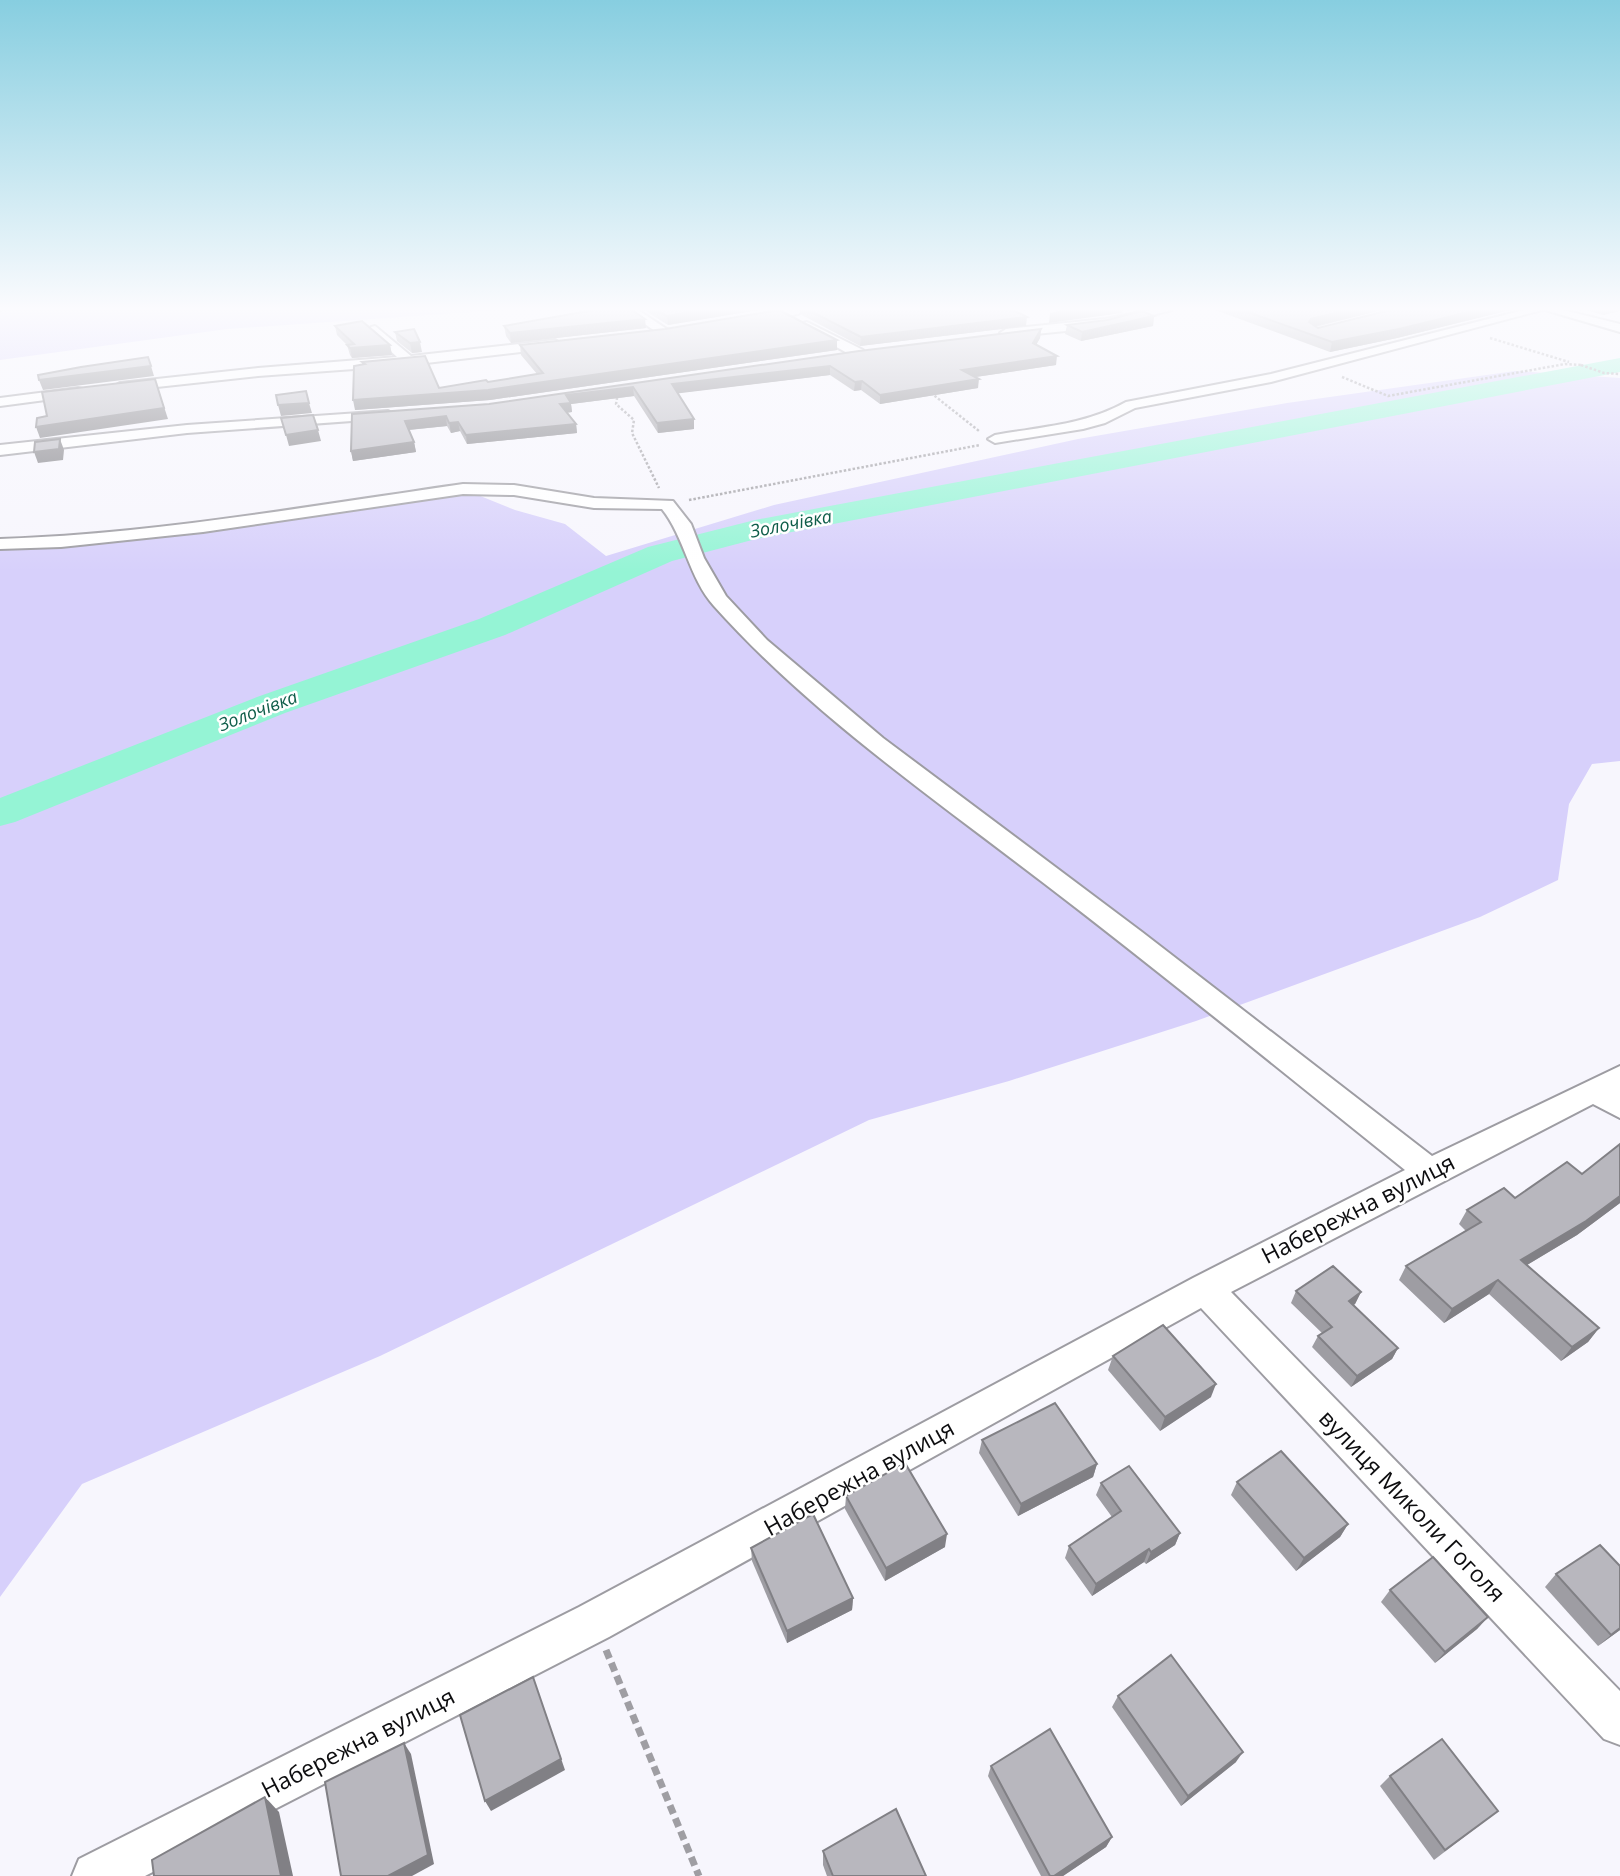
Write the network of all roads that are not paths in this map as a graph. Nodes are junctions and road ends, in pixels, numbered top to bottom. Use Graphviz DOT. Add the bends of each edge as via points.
graph roads {
  1 [pos="37,398"];
  2 [pos="1170,398"];
  3 [pos="0,402"];
  4 [pos="408,413"];
  5 [pos="995,439"];
  6 [pos="0,450"];
  7 [pos="0,544"];
  8 [pos="1611,1091"];
  9 [pos="1430,1172"];
  10 [pos="1205,1289"];
  11 [pos="1620,1723"];
  12 [pos="96,1876"];
  1 -- 3 [label="street"];
  2 -- 5 [label="street" via="1131,405 1085,424"];
  4 -- 6 [label="street" via="187,429"];
  7 -- 9 [label="street" via="203,527 463,489 514,490 594,503 667,504 683,524 718,599 760,644 874,743 1133,938"];
  8 -- 9 [label="street, Набережна вулиця"];
  9 -- 10 [label="street, Набережна вулиця"];
  10 -- 11 [label="street, вулиця Миколи Гоголя"];
  10 -- 12 [label="street, Набережна вулиця" via="594,1622"];
}
